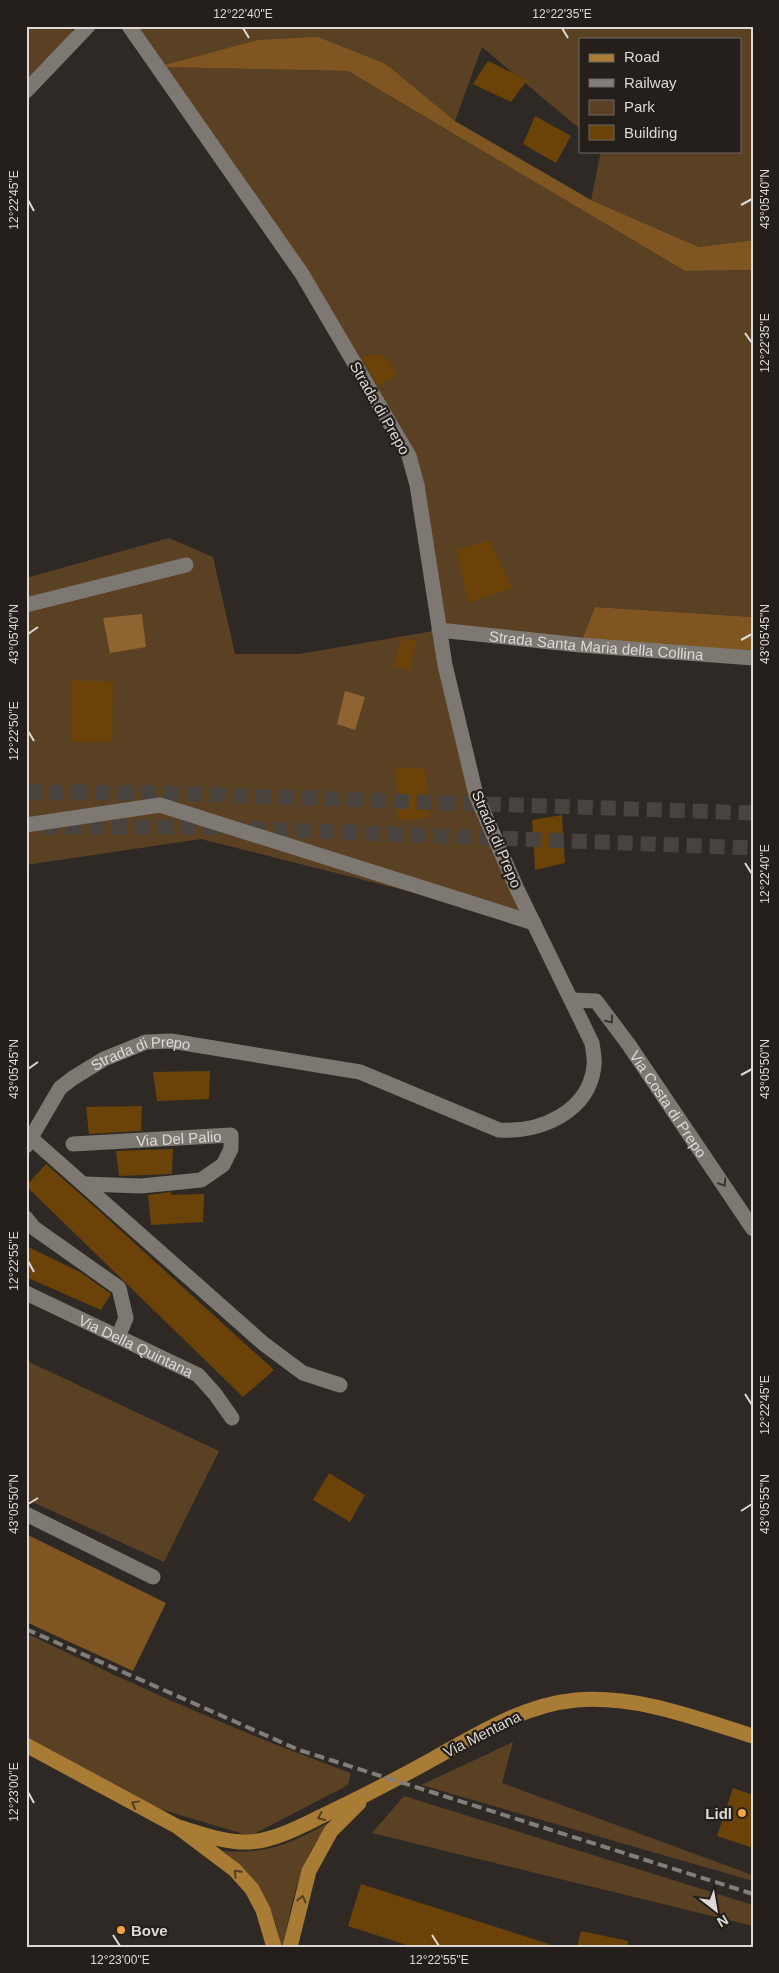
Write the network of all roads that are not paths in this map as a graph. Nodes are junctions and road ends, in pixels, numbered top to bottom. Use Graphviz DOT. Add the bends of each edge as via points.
graph roads {
  1 [pos="88,26"];
  2 [pos="129,26"];
  3 [pos="26,91"];
  4 [pos="186,565"];
  5 [pos="26,605"];
  6 [pos="439,630"];
  7 [pos="753,658"];
  8 [pos="26,825"];
  9 [pos="534,923"];
  10 [pos="571,1000"];
  11 [pos="28,1142"];
  12 [pos="72,1144"];
  13 [pos="85,1184"];
  14 [pos="26,1218"];
  15 [pos="753,1228"];
  16 [pos="26,1293"];
  17 [pos="118,1337"];
  18 [pos="340,1385"];
  19 [pos="232,1418"];
  20 [pos="26,1514"];
  21 [pos="152,1577"];
  22 [pos="753,1736"];
  23 [pos="26,1745"];
  24 [pos="365,1796"];
  25 [pos="178,1827"];
  26 [pos="274,1947"];
  27 [pos="290,1947"];
  1 -- 3 [label="street"];
  2 -- 6 [label="street, Strada di Prepo" via="302,274 409,456 417,485"];
  4 -- 5 [label="street"];
  6 -- 7 [label="street, Strada Santa Maria della Collina"];
  6 -- 9 [label="street, Strada di Prepo" via="476,795"];
  8 -- 9 [label="street" via="160,805"];
  9 -- 10 [label="street, Strada di Prepo"];
  10 -- 11 [label="street, Strada di Prepo" via="592,1043 594,1065 588,1087 571,1109 545,1124 519,1131 499,1130 360,1072 171,1041 146,1042 104,1059 73,1078 60,1088"];
  10 -- 15 [label="street, Via Costa di Prepo, one-way" via="596,1001"];
  11 -- 13 [label="street"];
  12 -- 13 [label="street, Via Del Palio" via="231,1135 231,1149 223,1166 201,1180 142,1186"];
  13 -- 18 [label="street" via="264,1344 303,1373"];
  14 -- 17 [label="street" via="34,1228 119,1288 126,1318"];
  16 -- 17 [label="street, Via Della Quintana"];
  17 -- 19 [label="street, Via Della Quintana" via="198,1375"];
  20 -- 21 [label="street"];
  22 -- 24 [label="main road, Via Mentana" via="634,1702 575,1700 513,1716"];
  25 -- 23 [label="main road, one-way"];
  24 -- 25 [label="main road, Via Mentana, one-way" via="264,1840 236,1842"];
  27 -- 24 [label="main road, Via Mentana, one-way" via="309,1871 331,1831"];
  26 -- 25 [label="main road, one-way" via="263,1910 252,1889 235,1870"];
}
